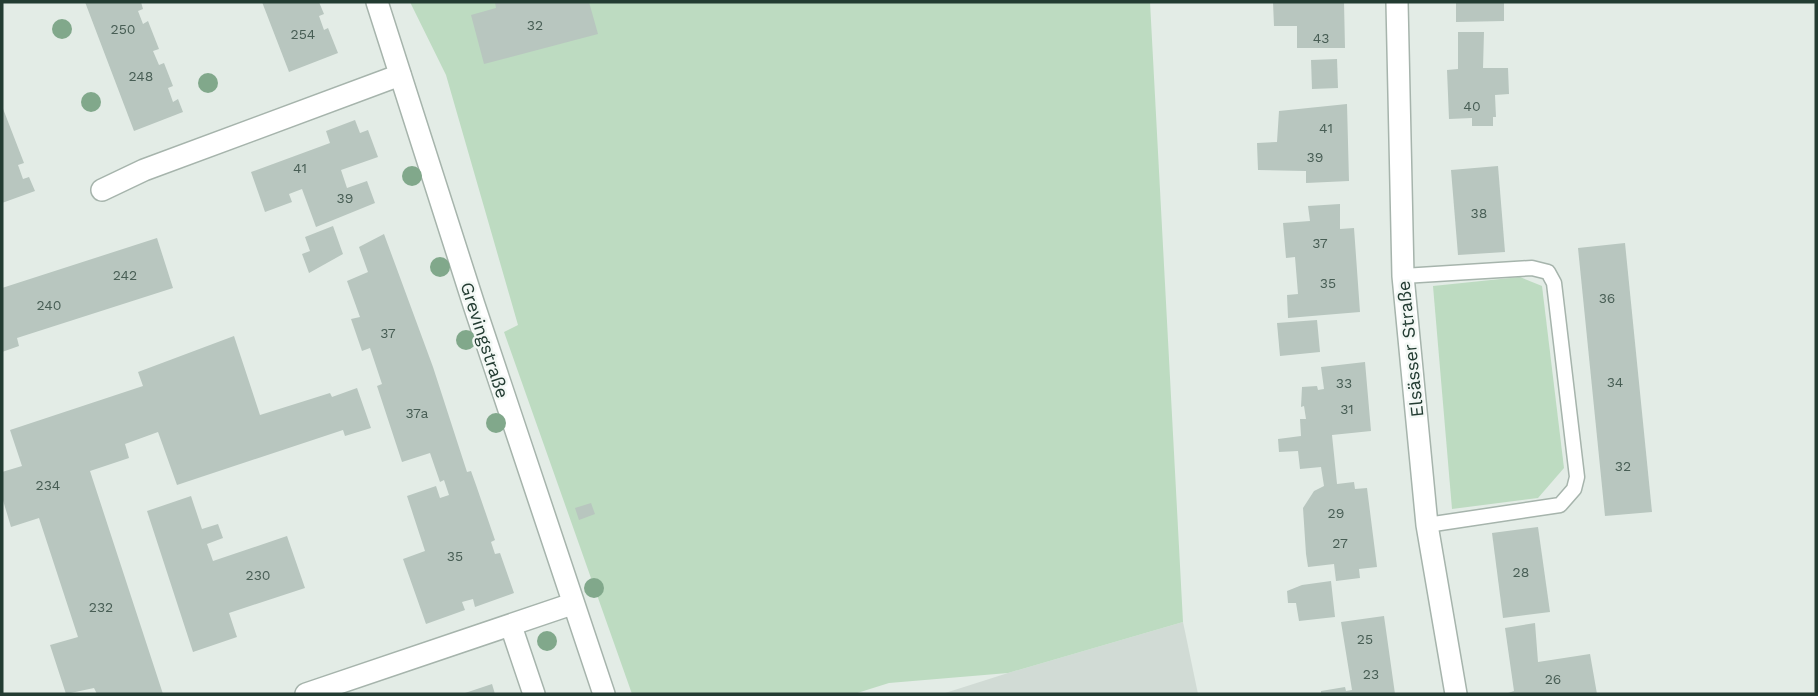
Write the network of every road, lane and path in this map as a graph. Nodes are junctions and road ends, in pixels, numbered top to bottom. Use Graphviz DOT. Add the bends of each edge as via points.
graph roads {
  1 [pos="377,2"];
  2 [pos="1398,2"];
  3 [pos="400,75"];
  4 [pos="102,190"];
  5 [pos="1403,276"];
  6 [pos="1427,525"];
  7 [pos="572,604"];
  8 [pos="511,625"];
  9 [pos="306,694"];
  10 [pos="534,694"];
  11 [pos="604,694"];
  12 [pos="1456,694"];
  1 -- 3 [label="street, Grevingstraße"];
  2 -- 5 [label="street, Elsässer Straße"];
  3 -- 4 [label="street" via="156,165"];
  3 -- 7 [label="street, Grevingstraße"];
  5 -- 6 [label="street, Elsässer Straße"];
  5 -- 6 [label="lane" via="1532,268 1548,272 1554,283 1577,477 1574,489 1560,505"];
  6 -- 12 [label="street, Elsässer Straße"];
  7 -- 8 [label="street"];
  7 -- 11 [label="street, Grevingstraße"];
  8 -- 9 [label="street"];
  8 -- 10 [label="street"];
}
